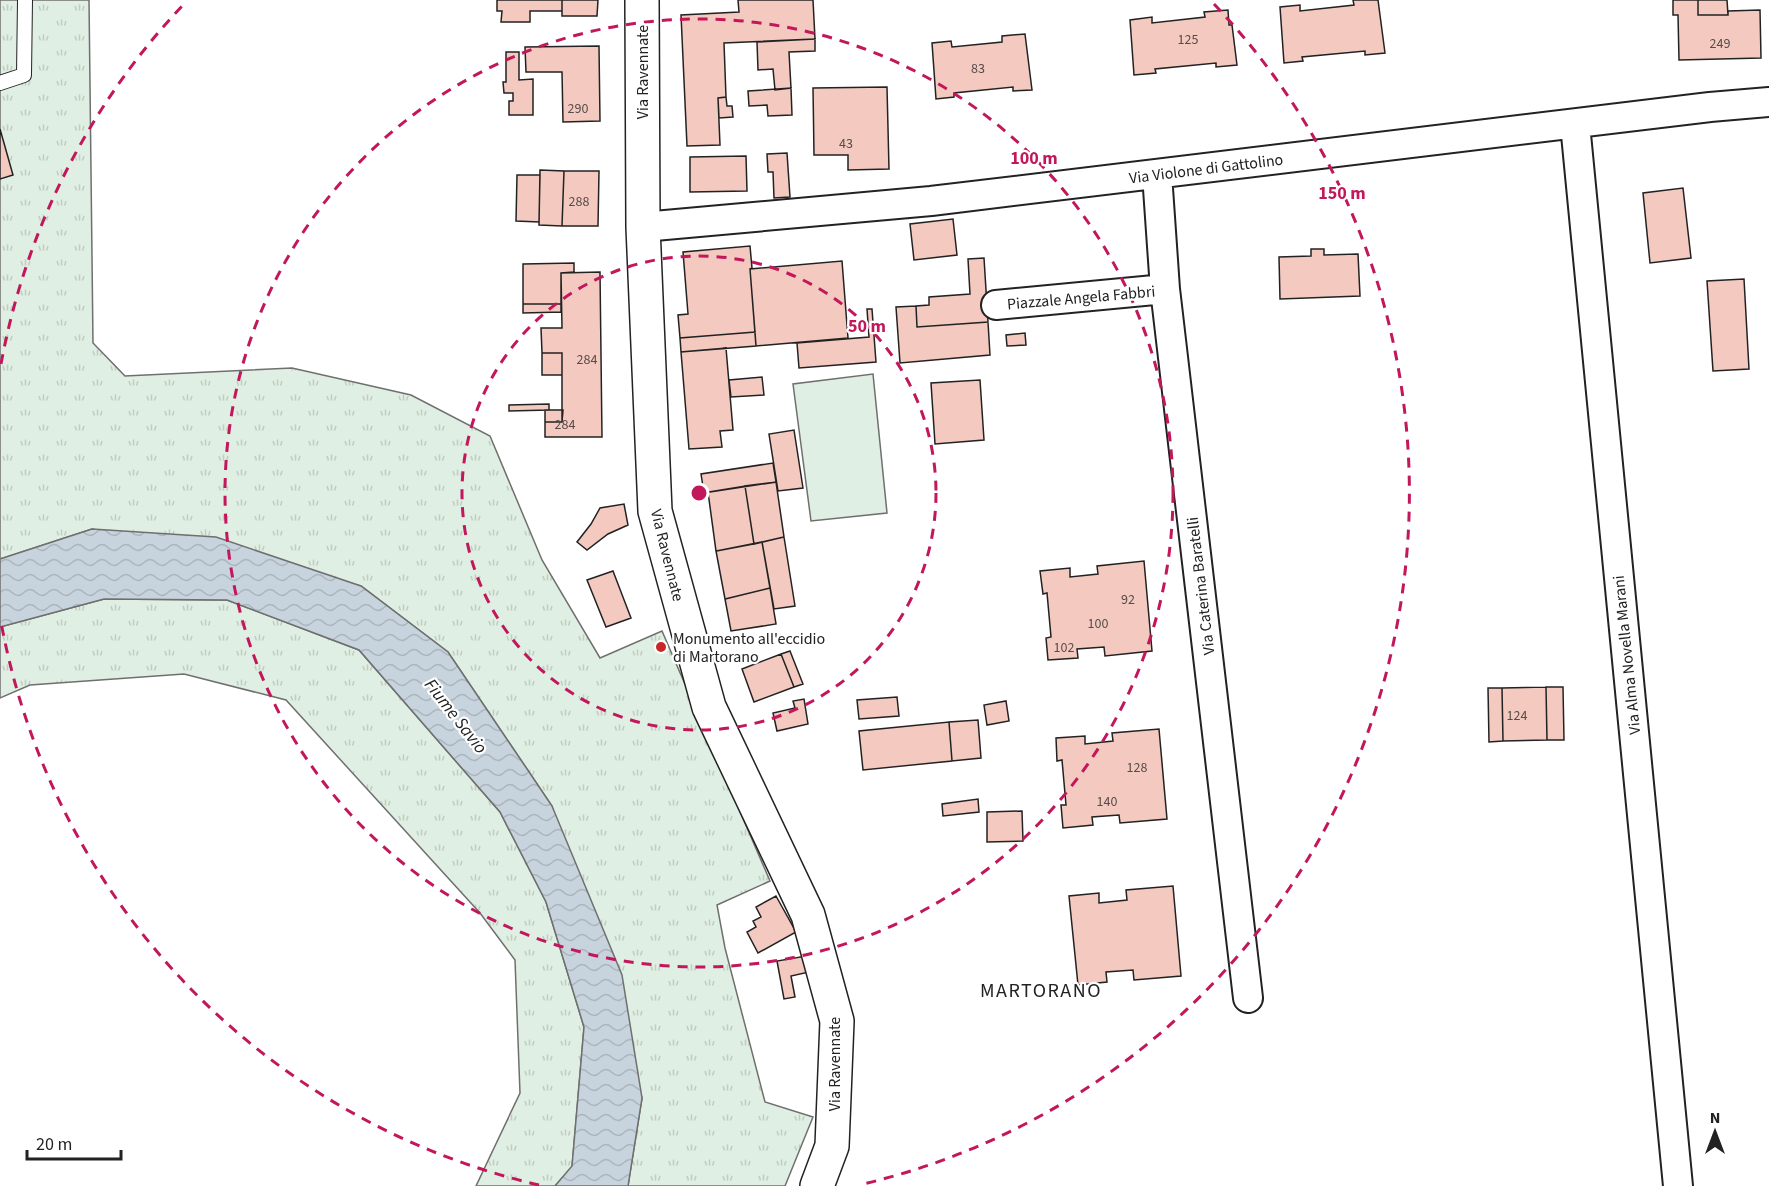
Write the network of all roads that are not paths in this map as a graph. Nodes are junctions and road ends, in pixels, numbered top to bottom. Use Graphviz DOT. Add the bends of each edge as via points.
graph roads {
  1 [pos="25,0"];
  2 [pos="642,0"];
  3 [pos="0,83"];
  4 [pos="1769,102"];
  5 [pos="1575,124"];
  6 [pos="1157,174"];
  7 [pos="643,227"];
  8 [pos="1165,290"];
  9 [pos="996,305"];
  10 [pos="1248,998"];
  11 [pos="817,1186"];
  12 [pos="1678,1186"];
  1 -- 3 [label="lane" via="24,75"];
  2 -- 7 [label="main road, Via Ravennate"];
  4 -- 5 [label="street, Via Violone di Gattolino"];
  5 -- 6 [label="street, Via Violone di Gattolino"];
  5 -- 12 [label="street, Via Alma Novella Marani"];
  6 -- 7 [label="street, Via Violone di Gattolino" via="931,201"];
  6 -- 8 [label="street, Via Caterina Baratelli"];
  7 -- 11 [label="main road, Via Ravennate" via="655,512 709,707 807,915 837,1021 832,1146"];
  8 -- 9 [label="street, Piazzale Angela Fabbri"];
  8 -- 10 [label="street, Via Caterina Baratelli"];
}
